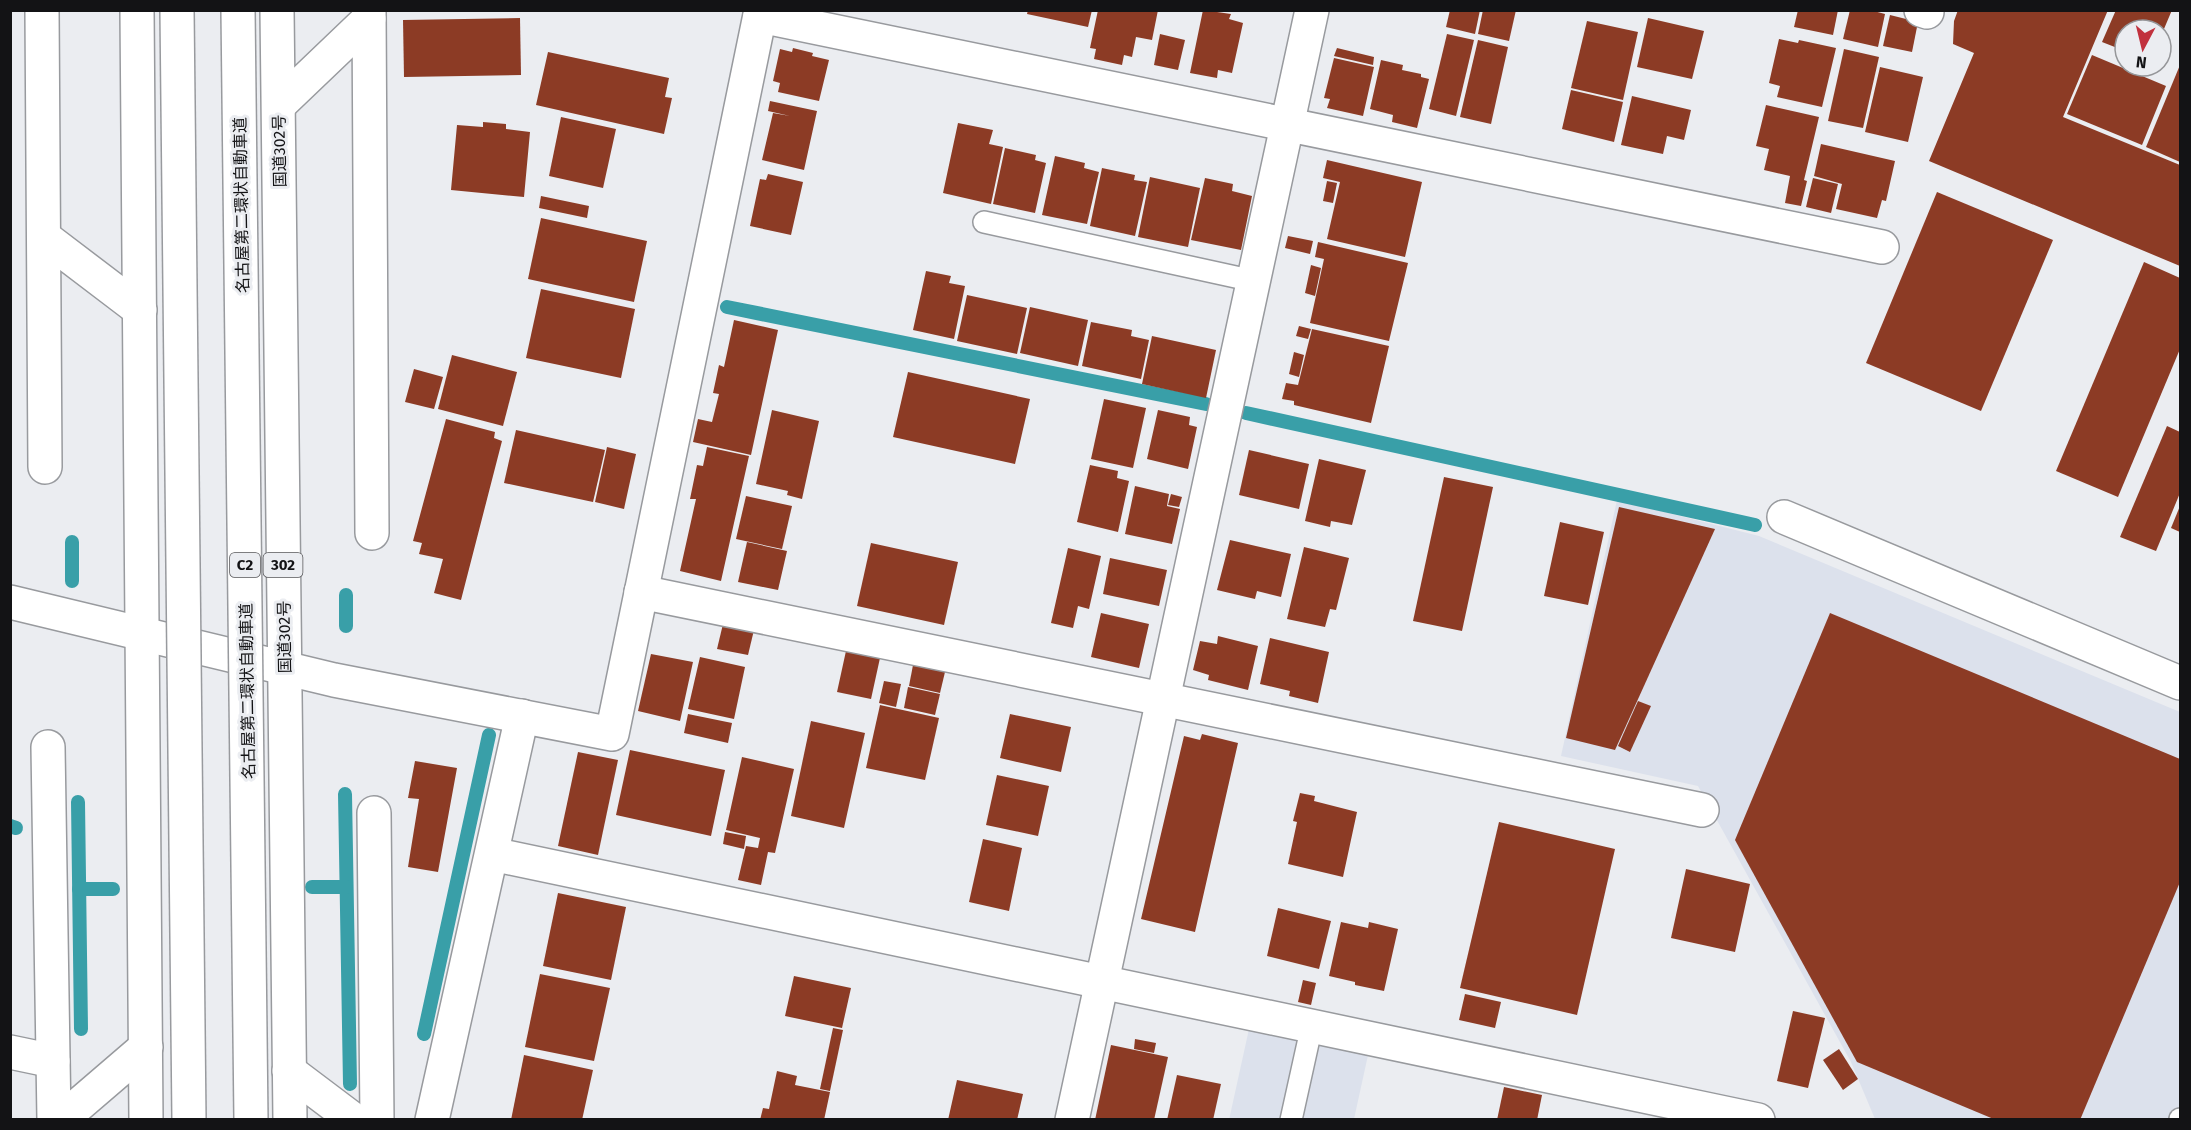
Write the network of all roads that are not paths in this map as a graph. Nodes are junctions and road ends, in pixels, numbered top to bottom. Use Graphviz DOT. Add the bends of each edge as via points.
graph roads {
  1 [pos="42,10"];
  2 [pos="137,10"];
  3 [pos="238,10"];
  4 [pos="257,10"];
  5 [pos="277,10"];
  6 [pos="1312,10"];
  7 [pos="760,13"];
  8 [pos="369,15"];
  9 [pos="177,18"];
  10 [pos="279,105"];
  11 [pos="1287,124"];
  12 [pos="984,222"];
  13 [pos="44,237"];
  14 [pos="1882,247"];
  15 [pos="241,267"];
  16 [pos="1254,281"];
  17 [pos="140,310"];
  18 [pos="45,467"];
  19 [pos="1784,517"];
  20 [pos="372,533"];
  21 [pos="641,592"];
  22 [pos="10,602"];
  23 [pos="143,633"];
  24 [pos="284,668"];
  25 [pos="2181,682"];
  26 [pos="1163,700"];
  27 [pos="522,716"];
  28 [pos="48,747"];
  29 [pos="1702,810"];
  30 [pos="374,813"];
  31 [pos="492,854"];
  32 [pos="1102,982"];
  33 [pos="1312,1025"];
  34 [pos="146,1047"];
  35 [pos="10,1052"];
  36 [pos="53,1061"];
  37 [pos="289,1071"];
  38 [pos="54,1119"];
  39 [pos="61,1119"];
  40 [pos="146,1119"];
  41 [pos="189,1119"];
  42 [pos="251,1119"];
  43 [pos="290,1119"];
  44 [pos="354,1119"];
  45 [pos="377,1119"];
  46 [pos="432,1119"];
  47 [pos="1072,1119"];
  48 [pos="1291,1119"];
  49 [pos="1758,1119"];
  1 -- 13 [label="main road"];
  2 -- 17 [label="main road"];
  3 -- 15 [label="main road, 名古屋第二環状自動車道 / C2, bridge"];
  4 -- 15 [label="main road, bridge"];
  5 -- 10 [label="main road, 国道302号 / 302"];
  6 -- 11 [label="main road"];
  7 -- 11 [label="main road"];
  7 -- 21 [label="main road"];
  8 -- 10 [label="main road"];
  8 -- 20 [label="main road"];
  9 -- 41 [label="main road, bridge"];
  10 -- 24 [label="main road, 国道302号 / 302"];
  11 -- 14 [label="main road"];
  11 -- 16 [label="main road"];
  12 -- 16 [label="lane"];
  13 -- 17 [label="main road"];
  13 -- 18 [label="main road"];
  15 -- 42 [label="main road, 名古屋第二環状自動車道 / C2, bridge"];
  16 -- 26 [label="main road"];
  17 -- 23 [label="main road"];
  19 -- 25 [label="main road"];
  21 -- 26 [label="main road"];
  21 -- 27 [label="main road" via="612,734"];
  22 -- 23 [label="main road"];
  23 -- 24 [label="main road"];
  23 -- 34 [label="main road"];
  24 -- 27 [label="main road"];
  24 -- 37 [label="main road, 国道302号 / 302"];
  26 -- 29 [label="main road"];
  26 -- 32 [label="main road"];
  27 -- 31 [label="main road"];
  28 -- 36 [label="main road"];
  30 -- 45 [label="main road"];
  31 -- 32 [label="main road"];
  31 -- 46 [label="main road"];
  32 -- 33 [label="main road"];
  32 -- 47 [label="main road"];
  33 -- 48 [label="lane"];
  33 -- 49 [label="main road"];
  34 -- 39 [label="main road"];
  34 -- 40 [label="main road"];
  35 -- 36 [label="main road"];
  36 -- 38 [label="main road"];
  37 -- 43 [label="main road, 国道302号 / 302"];
  37 -- 44 [label="main road"];
}
